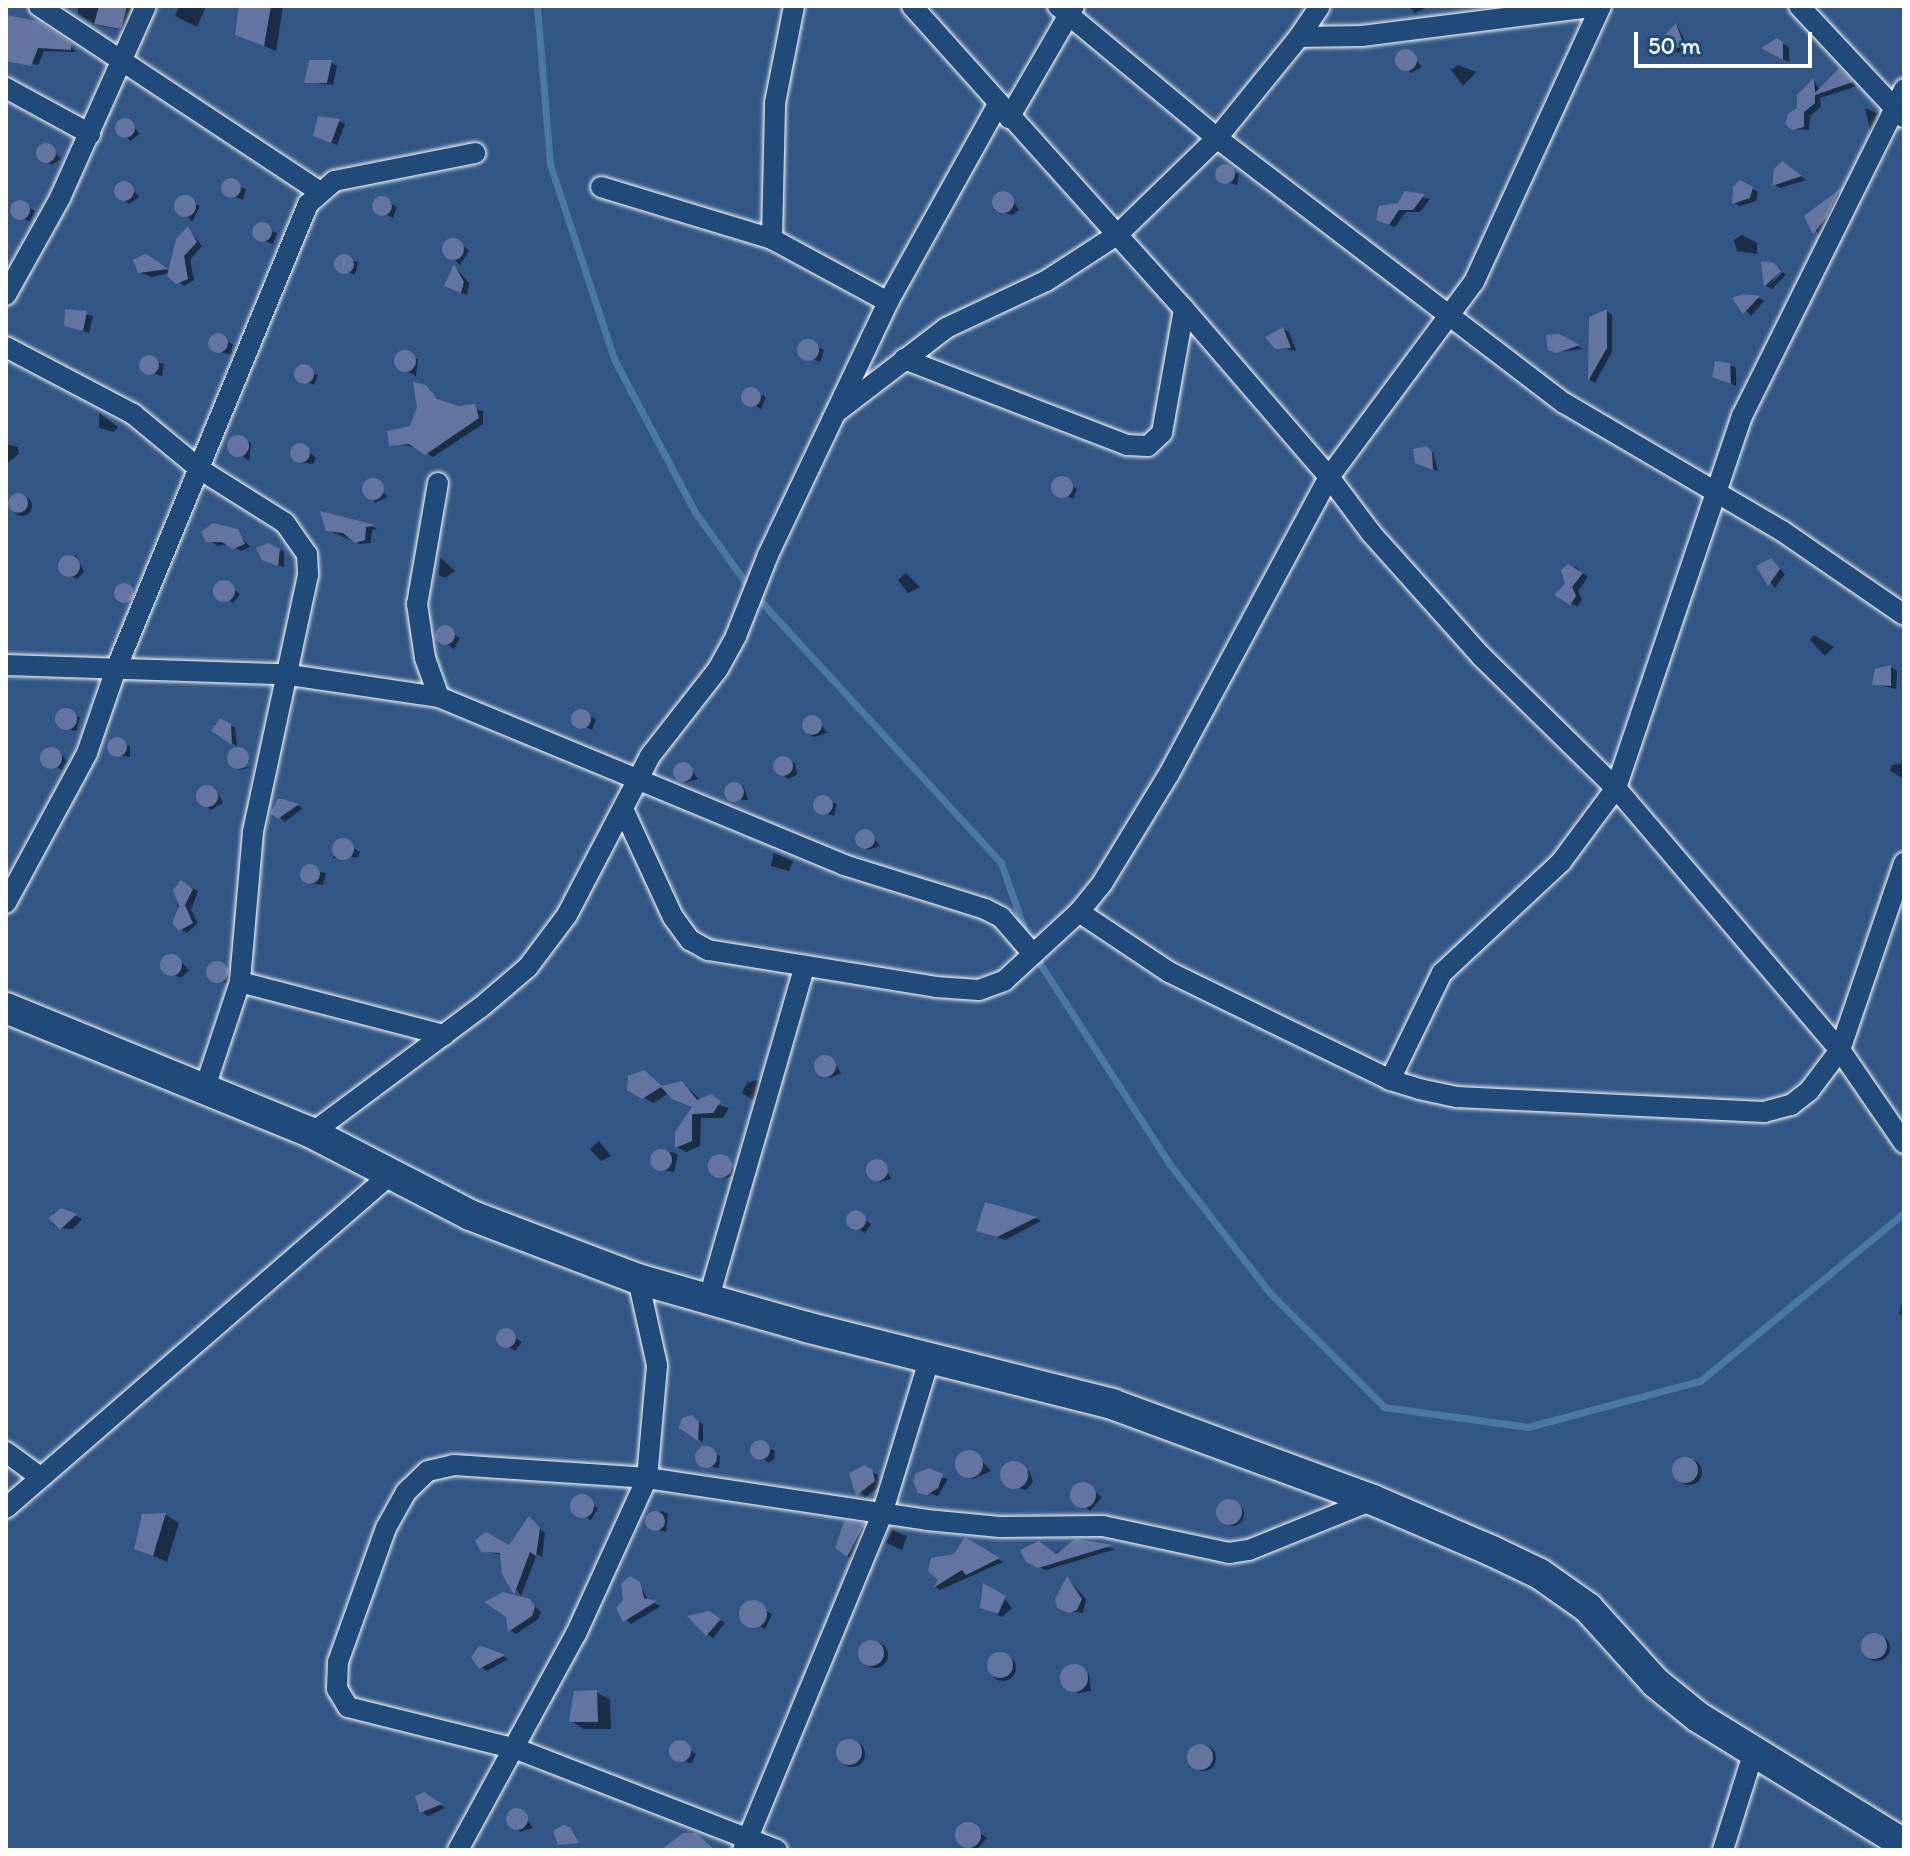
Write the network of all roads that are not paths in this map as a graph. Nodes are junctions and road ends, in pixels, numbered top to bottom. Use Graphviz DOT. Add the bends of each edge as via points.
graph roads {
  1 [pos="39,6"];
  2 [pos="146,6"];
  3 [pos="794,6"];
  4 [pos="912,6"];
  5 [pos="1320,6"];
  6 [pos="1601,6"];
  7 [pos="1799,6"];
  8 [pos="1068,9"];
  9 [pos="1299,37"];
  10 [pos="124,63"];
  11 [pos="6,88"];
  12 [pos="1904,89"];
  13 [pos="1003,112"];
  14 [pos="1900,114"];
  15 [pos="90,134"];
  16 [pos="1217,138"];
  17 [pos="475,153"];
  18 [pos="601,187"];
  19 [pos="318,191"];
  20 [pos="1118,234"];
  21 [pos="772,239"];
  22 [pos="6,295"];
  23 [pos="888,302"];
  24 [pos="1184,309"];
  25 [pos="1451,317"];
  26 [pos="6,347"];
  27 [pos="904,359"];
  28 [pos="834,414"];
  29 [pos="201,470"];
  30 [pos="1329,477"];
  31 [pos="438,483"];
  32 [pos="1713,493"];
  33 [pos="1904,615"];
  34 [pos="6,665"];
  35 [pos="116,669"];
  36 [pos="283,674"];
  37 [pos="439,697"];
  38 [pos="639,778"];
  39 [pos="1616,788"];
  40 [pos="623,809"];
  41 [pos="1904,863"];
  42 [pos="6,903"];
  43 [pos="1079,912"];
  44 [pos="1033,954"];
  45 [pos="805,966"];
  46 [pos="240,982"];
  47 [pos="9,1015"];
  48 [pos="444,1035"];
  49 [pos="1840,1050"];
  50 [pos="1390,1080"];
  51 [pos="205,1087"];
  52 [pos="312,1133"];
  53 [pos="1904,1143"];
  54 [pos="391,1174"];
  55 [pos="638,1279"];
  56 [pos="708,1301"];
  57 [pos="930,1357"];
  58 [pos="6,1452"];
  59 [pos="40,1477"];
  60 [pos="647,1478"];
  61 [pos="1373,1500"];
  62 [pos="6,1508"];
  63 [pos="882,1514"];
  64 [pos="516,1749"];
  65 [pos="1754,1751"];
  66 [pos="746,1844"];
  67 [pos="1904,1844"];
  68 [pos="458,1850"];
  69 [pos="777,1850"];
  70 [pos="1723,1850"];
  1 -- 10 [label="street"];
  2 -- 10 [label="street"];
  3 -- 21 [label="street" via="780,55 775,103"];
  4 -- 13 [label="street"];
  5 -- 9 [label="street"];
  6 -- 9 [label="street" via="1362,36"];
  6 -- 25 [label="street" via="1474,282"];
  7 -- 14 [label="street"];
  8 -- 13 [label="street"];
  8 -- 16 [label="street"];
  9 -- 16 [label="street"];
  10 -- 15 [label="street"];
  10 -- 19 [label="street"];
  11 -- 15 [label="street"];
  12 -- 14 [label="street"];
  13 -- 20 [label="street"];
  13 -- 23 [label="street"];
  14 -- 32 [label="street" via="1787,317"];
  15 -- 22 [label="street"];
  16 -- 20 [label="street"];
  16 -- 25 [label="street"];
  17 -- 19 [label="street" via="334,181"];
  18 -- 21 [label="street"];
  19 -- 29 [label="street" via="296,229"];
  20 -- 24 [label="street"];
  20 -- 27 [label="street" via="1046,281 969,313"];
  21 -- 23 [label="street"];
  23 -- 28 [label="street"];
  24 -- 27 [label="street" via="1162,433 1148,446 1127,445"];
  24 -- 30 [label="street"];
  25 -- 30 [label="street"];
  25 -- 32 [label="street" via="1589,421"];
  26 -- 29 [label="street" via="116,403"];
  27 -- 28 [label="street"];
  28 -- 38 [label="street" via="736,636"];
  29 -- 35 [label="street"];
  29 -- 36 [label="street" via="285,523 307,554 308,575"];
  30 -- 39 [label="street" via="1371,533 1481,656"];
  30 -- 43 [label="street" via="1169,774"];
  31 -- 37 [label="street" via="417,604 425,658"];
  32 -- 33 [label="street" via="1814,551"];
  32 -- 39 [label="street"];
  34 -- 35 [label="street"];
  35 -- 36 [label="street"];
  35 -- 42 [label="street" via="73,786"];
  36 -- 37 [label="street"];
  36 -- 46 [label="street" via="253,832"];
  37 -- 38 [label="street"];
  38 -- 40 [label="street"];
  38 -- 44 [label="street" via="844,865 985,909 1001,917"];
  39 -- 49 [label="street"];
  39 -- 50 [label="street" via="1561,862 1442,973"];
  40 -- 45 [label="street" via="673,917 690,940 708,950"];
  40 -- 48 [label="street" via="567,915 528,967"];
  41 -- 49 [label="street"];
  43 -- 44 [label="street"];
  43 -- 50 [label="street" via="1169,972"];
  44 -- 45 [label="street" via="1004,981 979,990"];
  45 -- 56 [label="street"];
  46 -- 48 [label="street"];
  46 -- 51 [label="street"];
  47 -- 51 [label="main road"];
  48 -- 52 [label="street"];
  49 -- 50 [label="street" via="1809,1091 1791,1105 1764,1112 1457,1097"];
  49 -- 53 [label="street"];
  51 -- 52 [label="main road"];
  52 -- 54 [label="main road"];
  54 -- 55 [label="main road" via="470,1215"];
  54 -- 59 [label="street"];
  55 -- 56 [label="main road"];
  55 -- 60 [label="street" via="657,1365"];
  56 -- 57 [label="main road"];
  57 -- 61 [label="main road" via="1112,1404"];
  57 -- 63 [label="street"];
  58 -- 59 [label="street"];
  59 -- 62 [label="street"];
  60 -- 63 [label="street"];
  60 -- 64 [label="street"];
  60 -- 64 [label="street" via="453,1465 428,1471 406,1492 386,1528 338,1662 337,1689 348,1707"];
  61 -- 63 [label="street" via="1249,1550 1229,1553 1103,1526 1000,1527"];
  61 -- 65 [label="main road" via="1540,1574 1588,1608 1656,1683"];
  63 -- 66 [label="street"];
  64 -- 66 [label="street"];
  64 -- 68 [label="street"];
  65 -- 67 [label="main road"];
  65 -- 70 [label="street"];
  66 -- 69 [label="street"];
}
